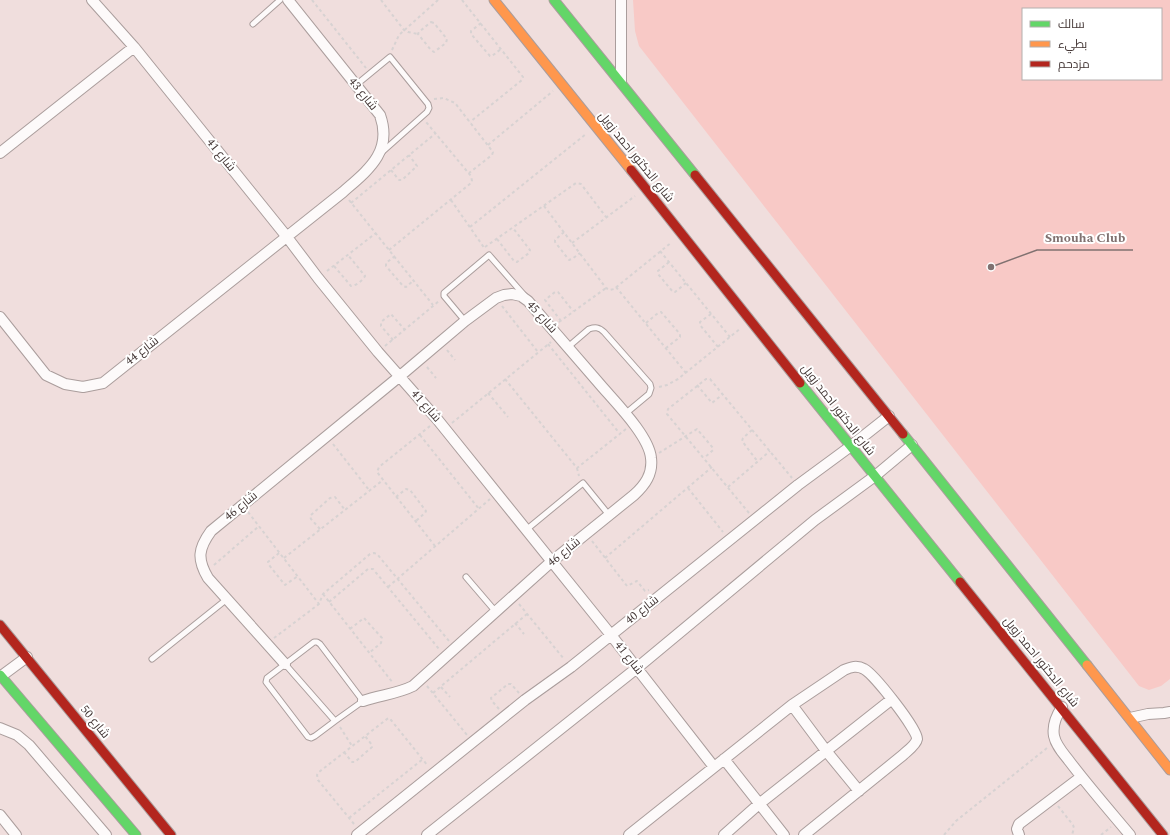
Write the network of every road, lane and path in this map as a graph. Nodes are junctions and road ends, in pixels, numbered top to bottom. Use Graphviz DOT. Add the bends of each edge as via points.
graph roads {
  1 [pos="92,0"];
  2 [pos="280,0"];
  3 [pos="288,0"];
  4 [pos="312,0"];
  5 [pos="381,0"];
  6 [pos="438,0"];
  7 [pos="462,0"];
  8 [pos="494,0"];
  9 [pos="554,0"];
  10 [pos="621,0"];
  11 [pos="481,23"];
  12 [pos="253,24"];
  13 [pos="404,30"];
  14 [pos="418,34"];
  15 [pos="134,47"];
  16 [pos="501,49"];
  17 [pos="390,57"];
  18 [pos="370,73"];
  19 [pos="621,81"];
  20 [pos="562,84"];
  21 [pos="356,85"];
  22 [pos="427,102"];
  23 [pos="422,116"];
  24 [pos="470,122"];
  25 [pos="595,126"];
  26 [pos="436,133"];
  27 [pos="488,145"];
  28 [pos="0,153"];
  29 [pos="409,155"];
  30 [pos="379,156"];
  31 [pos="391,170"];
  32 [pos="468,173"];
  33 [pos="646,188"];
  34 [pos="343,192"];
  35 [pos="451,200"];
  36 [pos="351,203"];
  37 [pos="544,206"];
  38 [pos="606,217"];
  39 [pos="470,227"];
  40 [pos="513,228"];
  41 [pos="564,232"];
  42 [pos="376,233"];
  43 [pos="682,234"];
  44 [pos="287,237"];
  45 [pos="497,239"];
  46 [pos="572,243"];
  47 [pos="484,248"];
  48 [pos="389,250"];
  49 [pos="660,252"];
  50 [pos="580,253"];
  51 [pos="489,254"];
  52 [pos="348,255"];
  53 [pos="395,256"];
  54 [pos="669,262"];
  55 [pos="334,266"];
  56 [pos="318,278"];
  57 [pos="414,280"];
  58 [pos="686,283"];
  59 [pos="616,287"];
  60 [pos="606,288"];
  61 [pos="444,296"];
  62 [pos="496,298"];
  63 [pos="528,300"];
  64 [pos="433,305"];
  65 [pos="574,312"];
  66 [pos="711,313"];
  67 [pos="0,317"];
  68 [pos="751,320"];
  69 [pos="465,321"];
  70 [pos="561,321"];
  71 [pos="646,323"];
  72 [pos="405,330"];
  73 [pos="555,332"];
  74 [pos="730,337"];
  75 [pos="393,340"];
  76 [pos="548,344"];
  77 [pos="568,347"];
  78 [pos="718,347"];
  79 [pos="666,348"];
  80 [pos="378,352"];
  81 [pos="538,352"];
  82 [pos="420,359"];
  83 [pos="686,373"];
  84 [pos="400,376"];
  85 [pos="436,378"];
  86 [pos="506,379"];
  87 [pos="697,385"];
  88 [pos="651,388"];
  89 [pos="488,393"];
  90 [pos="723,394"];
  91 [pos="625,414"];
  92 [pos="889,416"];
  93 [pos="508,417"];
  94 [pos="437,419"];
  95 [pos="633,423"];
  96 [pos="445,429"];
  97 [pos="752,430"];
  98 [pos="620,434"];
  99 [pos="420,435"];
  100 [pos="327,436"];
  101 [pos="686,437"];
  102 [pos="912,445"];
  103 [pos="851,446"];
  104 [pos="770,451"];
  105 [pos="651,457"];
  106 [pos="704,458"];
  107 [pos="758,462"];
  108 [pos="712,467"];
  109 [pos="875,476"];
  110 [pos="382,480"];
  111 [pos="798,485"];
  112 [pos="728,487"];
  113 [pos="688,488"];
  114 [pos="369,490"];
  115 [pos="497,494"];
  116 [pos="396,497"];
  117 [pos="242,505"];
  118 [pos="479,509"];
  119 [pos="345,510"];
  120 [pos="609,515"];
  121 [pos="754,520"];
  122 [pos="416,521"];
  123 [pos="259,526"];
  124 [pos="320,529"];
  125 [pos="526,530"];
  126 [pos="586,534"];
  127 [pos="728,542"];
  128 [pos="435,546"];
  129 [pos="279,553"];
  130 [pos="284,558"];
  131 [pos="605,558"];
  132 [pos="551,562"];
  133 [pos="206,573"];
  134 [pos="298,576"];
  135 [pos="466,577"];
  136 [pos="397,578"];
  137 [pos="654,586"];
  138 [pos="388,587"];
  139 [pos="322,594"];
  140 [pos="513,597"];
  141 [pos="227,599"];
  142 [pos="329,602"];
  143 [pos="319,604"];
  144 [pos="496,612"];
  145 [pos="527,614"];
  146 [pos="516,624"];
  147 [pos="350,629"];
  148 [pos="1,630"];
  149 [pos="524,634"];
  150 [pos="611,635"];
  151 [pos="267,644"];
  152 [pos="455,648"];
  153 [pos="369,653"];
  154 [pos="445,657"];
  155 [pos="27,658"];
  156 [pos="152,659"];
  157 [pos="285,664"];
  158 [pos="571,667"];
  159 [pos="637,668"];
  160 [pos="0,676"];
  161 [pos="421,679"];
  162 [pos="441,687"];
  163 [pos="400,692"];
  164 [pos="433,693"];
  165 [pos="450,697"];
  166 [pos="892,699"];
  167 [pos="525,700"];
  168 [pos="363,701"];
  169 [pos="792,705"];
  170 [pos="1062,707"];
  171 [pos="1170,712"];
  172 [pos="505,716"];
  173 [pos="1130,718"];
  174 [pos="335,721"];
  175 [pos="0,728"];
  176 [pos="365,736"];
  177 [pos="1056,741"];
  178 [pos="472,743"];
  179 [pos="352,746"];
  180 [pos="344,752"];
  181 [pos="827,752"];
  182 [pos="423,759"];
  183 [pos="724,759"];
  184 [pos="714,767"];
  185 [pos="1170,770"];
  186 [pos="433,774"];
  187 [pos="1081,777"];
  188 [pos="859,791"];
  189 [pos="1052,799"];
  190 [pos="759,804"];
  191 [pos="1,818"];
  192 [pos="349,818"];
  193 [pos="359,834"];
  194 [pos="16,835"];
  195 [pos="106,835"];
  196 [pos="136,835"];
  197 [pos="171,835"];
  198 [pos="427,835"];
  199 [pos="629,835"];
  200 [pos="724,835"];
  201 [pos="784,835"];
  202 [pos="804,835"];
  203 [pos="944,835"];
  204 [pos="1019,835"];
  205 [pos="1072,835"];
  206 [pos="1130,835"];
  207 [pos="1163,835"];
  1 -- 15 [label="street, شارع 41"];
  2 -- 12 [label="lane"];
  3 -- 21 [label="street, شارع 43"];
  4 -- 18 [label="path"];
  5 -- 13 [label="path"];
  6 -- 13 [label="path"];
  7 -- 11 [label="path"];
  8 -- 20 [label="street, شارع الدكتور احمد زويل"];
  9 -- 19 [label="street"];
  10 -- 19 [label="street"];
  11 -- 16 [label="path"];
  11 -- 16 [label="path" via="471,32 476,39 490,56"];
  13 -- 14 [label="path"];
  13 -- 17 [label="path" via="393,46"];
  14 -- 14 [label="path" via="432,22 446,38 446,42 433,51"];
  15 -- 28 [label="street"];
  15 -- 44 [label="street, شارع 41"];
  16 -- 24 [label="path" via="523,78"];
  17 -- 18 [label="lane"];
  17 -- 22 [label="lane"];
  18 -- 21 [label="lane"];
  19 -- 92 [label="street"];
  20 -- 25 [label="street, شارع الدكتور احمد زويل"];
  20 -- 27 [label="path"];
  21 -- 30 [label="street, شارع 43" via="380,115 383,124 383,146"];
  22 -- 23 [label="lane" via="429,108"];
  22 -- 24 [label="path" via="438,98 450,100"];
  23 -- 26 [label="path"];
  23 -- 30 [label="lane"];
  24 -- 27 [label="path"];
  25 -- 33 [label="street, شارع الدكتور احمد زويل"];
  25 -- 39 [label="path"];
  26 -- 29 [label="path"];
  26 -- 32 [label="path"];
  27 -- 32 [label="path" via="493,152 492,155"];
  29 -- 31 [label="path"];
  29 -- 31 [label="path" via="417,166 402,180"];
  30 -- 34 [label="street, شارع 43" via="364,174"];
  31 -- 36 [label="path"];
  32 -- 35 [label="path" via="472,178 471,182"];
  33 -- 38 [label="path"];
  33 -- 43 [label="street, شارع الدكتور احمد زويل"];
  34 -- 36 [label="path"];
  34 -- 44 [label="street, شارع 43"];
  35 -- 39 [label="path"];
  35 -- 48 [label="path"];
  36 -- 42 [label="path"];
  37 -- 38 [label="path" via="579,183"];
  37 -- 40 [label="path"];
  37 -- 41 [label="path"];
  38 -- 46 [label="path"];
  39 -- 47 [label="path"];
  40 -- 45 [label="path"];
  40 -- 45 [label="path" via="530,251 517,262"];
  41 -- 46 [label="path"];
  41 -- 50 [label="path" via="555,242 569,260"];
  42 -- 48 [label="path"];
  42 -- 52 [label="path"];
  43 -- 49 [label="path"];
  43 -- 68 [label="street, شارع الدكتور احمد زويل"];
  44 -- 56 [label="street, شارع 41"];
  44 -- 67 [label="street, شارع 44" via="102,383 83,387 64,384 46,375"];
  45 -- 47 [label="path"];
  46 -- 50 [label="path"];
  47 -- 51 [label="path"];
  48 -- 53 [label="path"];
  49 -- 54 [label="path"];
  49 -- 59 [label="path"];
  50 -- 60 [label="path"];
  51 -- 61 [label="lane" via="445,292"];
  51 -- 63 [label="lane"];
  52 -- 55 [label="path"];
  52 -- 55 [label="path" via="365,276 354,286 351,286"];
  53 -- 57 [label="path"];
  53 -- 57 [label="path" via="386,265 402,286 406,287"];
  54 -- 58 [label="path"];
  54 -- 58 [label="path" via="658,271 658,274 673,292"];
  55 -- 56 [label="path"];
  56 -- 80 [label="street, شارع 41"];
  57 -- 64 [label="path"];
  58 -- 66 [label="path"];
  59 -- 60 [label="path" via="610,290"];
  59 -- 71 [label="path"];
  60 -- 65 [label="path"];
  61 -- 64 [label="path"];
  61 -- 69 [label="lane"];
  62 -- 63 [label="street, شارع 45" via="512,294"];
  62 -- 69 [label="street, شارع 45"];
  62 -- 81 [label="path"];
  63 -- 73 [label="street, شارع 45"];
  64 -- 72 [label="path"];
  65 -- 70 [label="path"];
  65 -- 70 [label="path" via="558,292 555,292 545,300"];
  66 -- 74 [label="path"];
  66 -- 78 [label="path" via="700,322 700,325"];
  68 -- 74 [label="path"];
  68 -- 103 [label="street, شارع الدكتور احمد زويل"];
  69 -- 82 [label="street, شارع 45"];
  70 -- 73 [label="path"];
  71 -- 79 [label="path"];
  71 -- 79 [label="path" via="661,312 680,334 680,337"];
  72 -- 75 [label="path"];
  72 -- 75 [label="path" via="391,314 381,322 381,326"];
  73 -- 76 [label="path"];
  73 -- 77 [label="street, شارع 45"];
  74 -- 78 [label="path"];
  75 -- 80 [label="path"];
  76 -- 81 [label="path"];
  76 -- 98 [label="path"];
  77 -- 88 [label="lane" via="592,328 602,329"];
  77 -- 91 [label="street, شارع 45"];
  78 -- 83 [label="path"];
  79 -- 83 [label="path"];
  80 -- 84 [label="street, شارع 41"];
  81 -- 86 [label="path"];
  82 -- 84 [label="street, شارع 45"];
  82 -- 85 [label="path"];
  83 -- 88 [label="path" via="667,385"];
  84 -- 94 [label="street, شارع 41"];
  84 -- 100 [label="street, شارع 46"];
  86 -- 89 [label="path"];
  86 -- 98 [label="path" via="577,468"];
  87 -- 90 [label="path" via="709,378"];
  87 -- 90 [label="path" via="712,403"];
  87 -- 101 [label="path" via="667,411"];
  88 -- 91 [label="lane" via="649,394"];
  89 -- 93 [label="path"];
  89 -- 96 [label="path"];
  90 -- 97 [label="path"];
  91 -- 95 [label="street, شارع 45"];
  92 -- 102 [label="street"];
  92 -- 103 [label="street, شارع 40"];
  94 -- 96 [label="street, شارع 41"];
  94 -- 99 [label="path"];
  95 -- 98 [label="path"];
  95 -- 105 [label="street, شارع 45" via="649,447"];
  96 -- 115 [label="street, شارع 41"];
  97 -- 104 [label="path"];
  97 -- 107 [label="path" via="742,441"];
  99 -- 110 [label="path" via="379,467 378,474"];
  99 -- 118 [label="path"];
  100 -- 114 [label="path"];
  100 -- 117 [label="street, شارع 46"];
  101 -- 105 [label="path"];
  101 -- 106 [label="path"];
  101 -- 106 [label="path" via="699,430 713,448"];
  102 -- 109 [label="street"];
  102 -- 173 [label="street"];
  103 -- 109 [label="street, شارع الدكتور احمد زويل"];
  103 -- 111 [label="street, شارع 40"];
  104 -- 107 [label="path"];
  104 -- 111 [label="path"];
  105 -- 120 [label="street, شارع 46" via="651,468 643,486"];
  106 -- 108 [label="path"];
  107 -- 112 [label="path"];
  108 -- 112 [label="path"];
  108 -- 113 [label="path"];
  109 -- 159 [label="street" via="815,520"];
  109 -- 170 [label="street, شارع الدكتور احمد زويل"];
  110 -- 114 [label="path"];
  110 -- 116 [label="path"];
  111 -- 121 [label="street, شارع 40"];
  112 -- 121 [label="path"];
  113 -- 127 [label="path"];
  113 -- 131 [label="path"];
  114 -- 119 [label="path"];
  115 -- 118 [label="path"];
  115 -- 125 [label="street, شارع 41"];
  116 -- 122 [label="path"];
  116 -- 122 [label="path" via="408,489 418,500 426,512"];
  117 -- 123 [label="path"];
  117 -- 133 [label="street, شارع 46" via="211,531 204,541 200,554 202,567"];
  118 -- 128 [label="path"];
  119 -- 124 [label="path"];
  119 -- 124 [label="path" via="334,498 330,498 310,516"];
  120 -- 125 [label="lane" via="583,483"];
  120 -- 126 [label="street, شارع 46"];
  121 -- 127 [label="street, شارع 40"];
  122 -- 128 [label="path"];
  123 -- 129 [label="path"];
  123 -- 133 [label="path"];
  124 -- 130 [label="path"];
  125 -- 132 [label="street, شارع 41"];
  126 -- 131 [label="path"];
  126 -- 132 [label="street, شارع 46"];
  127 -- 150 [label="street, شارع 40"];
  128 -- 136 [label="path"];
  129 -- 130 [label="path"];
  129 -- 134 [label="path" via="268,562 285,585"];
  130 -- 134 [label="path"];
  131 -- 137 [label="path" via="627,586 637,581 646,592"];
  132 -- 140 [label="street, شارع 46"];
  132 -- 150 [label="street, شارع 41"];
  133 -- 141 [label="street, شارع 46"];
  134 -- 143 [label="path"];
  135 -- 144 [label="lane"];
  136 -- 138 [label="path"];
  136 -- 139 [label="path" via="377,554 372,553"];
  136 -- 152 [label="path"];
  138 -- 142 [label="path" via="374,570 370,569"];
  138 -- 154 [label="path"];
  139 -- 142 [label="path"];
  139 -- 143 [label="path"];
  140 -- 144 [label="street, شارع 46"];
  140 -- 145 [label="path"];
  141 -- 151 [label="street, شارع 46"];
  141 -- 156 [label="lane"];
  142 -- 147 [label="path"];
  143 -- 151 [label="path"];
  144 -- 152 [label="street, شارع 46"];
  145 -- 146 [label="path"];
  145 -- 158 [label="path"];
  146 -- 149 [label="path"];
  146 -- 162 [label="path"];
  147 -- 153 [label="path"];
  147 -- 153 [label="path" via="364,618 382,638 382,643"];
  148 -- 155 [label="street, شارع 50"];
  150 -- 158 [label="street, شارع 40"];
  150 -- 159 [label="street, شارع 41"];
  151 -- 157 [label="street, شارع 46"];
  152 -- 154 [label="street, شارع 46"];
  153 -- 163 [label="path"];
  154 -- 161 [label="street, شارع 46"];
  155 -- 160 [label="street"];
  155 -- 197 [label="street, شارع 50"];
  157 -- 168 [label="lane" via="314,642 319,643"];
  157 -- 174 [label="lane"];
  157 -- 174 [label="lane" via="267,678 266,682 306,736 315,736"];
  158 -- 167 [label="street, شارع 40"];
  159 -- 184 [label="street, شارع 41"];
  159 -- 198 [label="street"];
  160 -- 196 [label="street"];
  161 -- 163 [label="street, شارع 46"];
  161 -- 164 [label="path"];
  162 -- 164 [label="path"];
  162 -- 165 [label="path"];
  163 -- 168 [label="street, شارع 46"];
  164 -- 178 [label="path"];
  166 -- 169 [label="street" via="864,669 852,666"];
  166 -- 181 [label="street"];
  166 -- 188 [label="street" via="915,731 917,740 903,755"];
  167 -- 172 [label="street, شارع 40"];
  167 -- 172 [label="path" via="512,685 508,684 491,699"];
  168 -- 174 [label="lane"];
  169 -- 181 [label="street"];
  169 -- 183 [label="street"];
  170 -- 177 [label="street" via="1055,720"];
  170 -- 207 [label="street, شارع الدكتور احمد زويل"];
  171 -- 173 [label="street"];
  172 -- 178 [label="street, شارع 40"];
  173 -- 185 [label="street"];
  174 -- 179 [label="path"];
  175 -- 195 [label="street" via="17,735 29,745"];
  176 -- 179 [label="path"];
  176 -- 180 [label="path" via="372,747 355,762 352,762"];
  176 -- 182 [label="path" via="390,718"];
  177 -- 187 [label="street"];
  177 -- 203 [label="path" via="956,821"];
  178 -- 186 [label="street, شارع 40"];
  179 -- 180 [label="path"];
  180 -- 192 [label="path" via="319,772 317,777"];
  181 -- 188 [label="street"];
  181 -- 190 [label="street"];
  182 -- 186 [label="path"];
  182 -- 192 [label="path"];
  183 -- 184 [label="street"];
  183 -- 190 [label="street"];
  184 -- 199 [label="street"];
  186 -- 193 [label="street, شارع 40"];
  187 -- 189 [label="street"];
  187 -- 206 [label="street"];
  188 -- 202 [label="street"];
  189 -- 204 [label="street" via="1019,824"];
  189 -- 205 [label="path" via="1073,825"];
  190 -- 200 [label="street"];
  190 -- 201 [label="street"];
  191 -- 194 [label="street"];
  192 -- 193 [label="path"];
}
